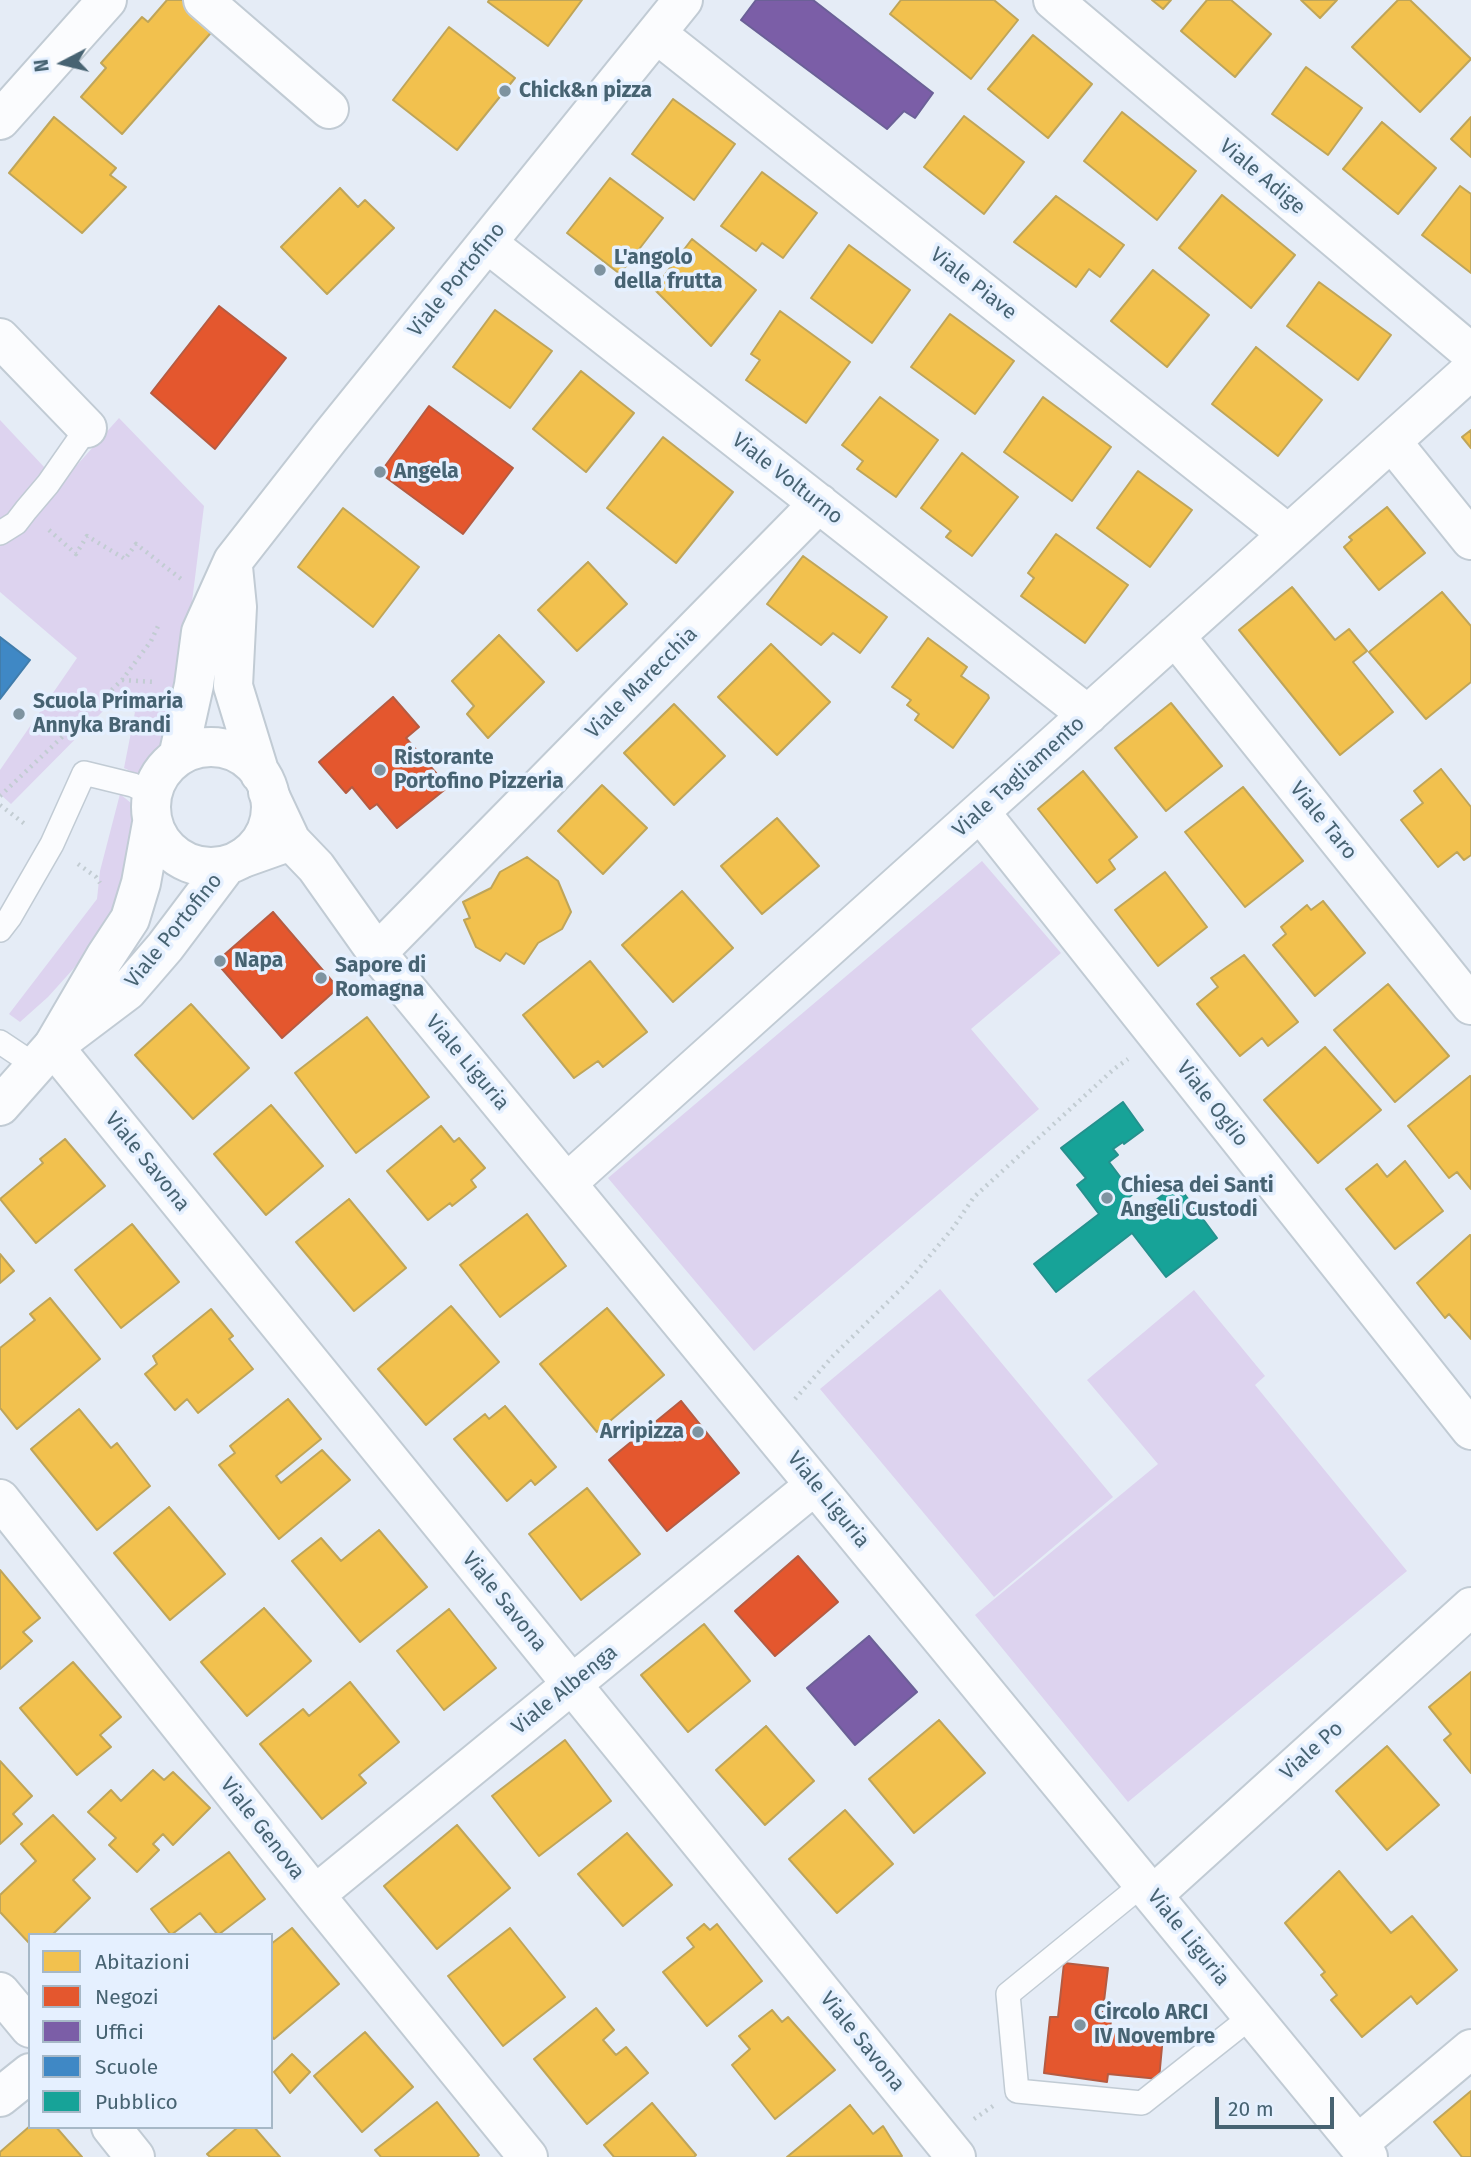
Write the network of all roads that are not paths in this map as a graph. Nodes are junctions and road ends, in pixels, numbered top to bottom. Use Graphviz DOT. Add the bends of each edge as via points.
graph roads {
  1 [pos="107,0"];
  2 [pos="203,0"];
  3 [pos="683,0"];
  4 [pos="1053,0"];
  5 [pos="657,34"];
  6 [pos="329,110"];
  7 [pos="0,120"];
  8 [pos="487,243"];
  9 [pos="0,338"];
  10 [pos="1471,353"];
  11 [pos="1471,370"];
  12 [pos="87,428"];
  13 [pos="1392,442"];
  14 [pos="819,503"];
  15 [pos="0,533"];
  16 [pos="1288,534"];
  17 [pos="1471,540"];
  18 [pos="1175,636"];
  19 [pos="229,638"];
  20 [pos="1088,715"];
  21 [pos="178,757"];
  22 [pos="264,783"];
  23 [pos="152,808"];
  24 [pos="980,812"];
  25 [pos="291,841"];
  26 [pos="235,862"];
  27 [pos="0,930"];
  28 [pos="377,953"];
  29 [pos="1471,1005"];
  30 [pos="0,1042"];
  31 [pos="45,1056"];
  32 [pos="0,1106"];
  33 [pos="567,1183"];
  34 [pos="1471,1430"];
  35 [pos="815,1485"];
  36 [pos="0,1499"];
  37 [pos="1471,1608"];
  38 [pos="572,1685"];
  39 [pos="1148,1890"];
  40 [pos="315,1895"];
  41 [pos="0,1992"];
  42 [pos="1252,2016"];
  43 [pos="28,2026"];
  44 [pos="1471,2049"];
  45 [pos="28,2075"];
  46 [pos="0,2097"];
  47 [pos="113,2129"];
  48 [pos="949,2148"];
  49 [pos="1363,2151"];
  50 [pos="135,2157"];
  51 [pos="528,2157"];
  1 -- 7 [label="street"];
  2 -- 6 [label="street"];
  3 -- 5 [label="street, Viale Portofino"];
  4 -- 10 [label="street, Viale Adige"];
  5 -- 8 [label="street, Viale Portofino"];
  5 -- 16 [label="street, Viale Piave"];
  8 -- 14 [label="street, Viale Volturno"];
  8 -- 19 [label="street, Viale Portofino" via="233,561 237,607"];
  9 -- 12 [label="street"];
  11 -- 13 [label="street, Viale Tagliamento"];
  12 -- 15 [label="lane" via="16,523"];
  13 -- 16 [label="street, Viale Tagliamento"];
  13 -- 17 [label="street"];
  14 -- 20 [label="street, Viale Volturno"];
  14 -- 28 [label="street, Viale Marecchia"];
  16 -- 18 [label="street, Viale Tagliamento"];
  18 -- 20 [label="street, Viale Tagliamento"];
  18 -- 29 [label="street, Viale Taro"];
  19 -- 21 [label="street, Viale Portofino" via="194,685"];
  19 -- 22 [label="street, Viale Portofino" via="233,686"];
  20 -- 24 [label="street, Viale Tagliamento"];
  21 -- 22 [label="street" via="195,749 232,751 249,761"];
  21 -- 23 [label="street" via="157,781"];
  22 -- 25 [label="street, Viale Liguria"];
  22 -- 26 [label="street" via="271,811 267,829 257,846"];
  23 -- 26 [label="street" via="160,840 173,854 207,868"];
  23 -- 27 [label="lane" via="132,785 84,773 52,844"];
  23 -- 31 [label="street, Viale Portofino" via="141,883 130,919"];
  24 -- 33 [label="street, Viale Tagliamento"];
  24 -- 34 [label="street, Viale Oglio"];
  25 -- 26 [label="street"];
  25 -- 28 [label="street, Viale Liguria" via="316,867"];
  26 -- 31 [label="street, Viale Portofino" via="127,991"];
  28 -- 33 [label="street, Viale Liguria"];
  30 -- 31 [label="lane"];
  31 -- 32 [label="street, Viale Portofino"];
  31 -- 38 [label="street, Viale Savona"];
  33 -- 35 [label="street, Viale Liguria"];
  35 -- 38 [label="street, Viale Albenga"];
  35 -- 39 [label="street, Viale Liguria"];
  36 -- 40 [label="street, Viale Genova"];
  37 -- 39 [label="street, Viale Po"];
  38 -- 40 [label="street, Viale Albenga"];
  38 -- 48 [label="street, Viale Savona"];
  39 -- 42 [label="street, Viale Liguria"];
  39 -- 42 [label="lane" via="1008,1994 1017,2091 1142,2103"];
  40 -- 51 [label="street, Viale Genova"];
  41 -- 43 [label="street"];
  42 -- 49 [label="street, Viale Liguria"];
  44 -- 49 [label="street"];
  45 -- 46 [label="street"];
  47 -- 50 [label="street"];
}
